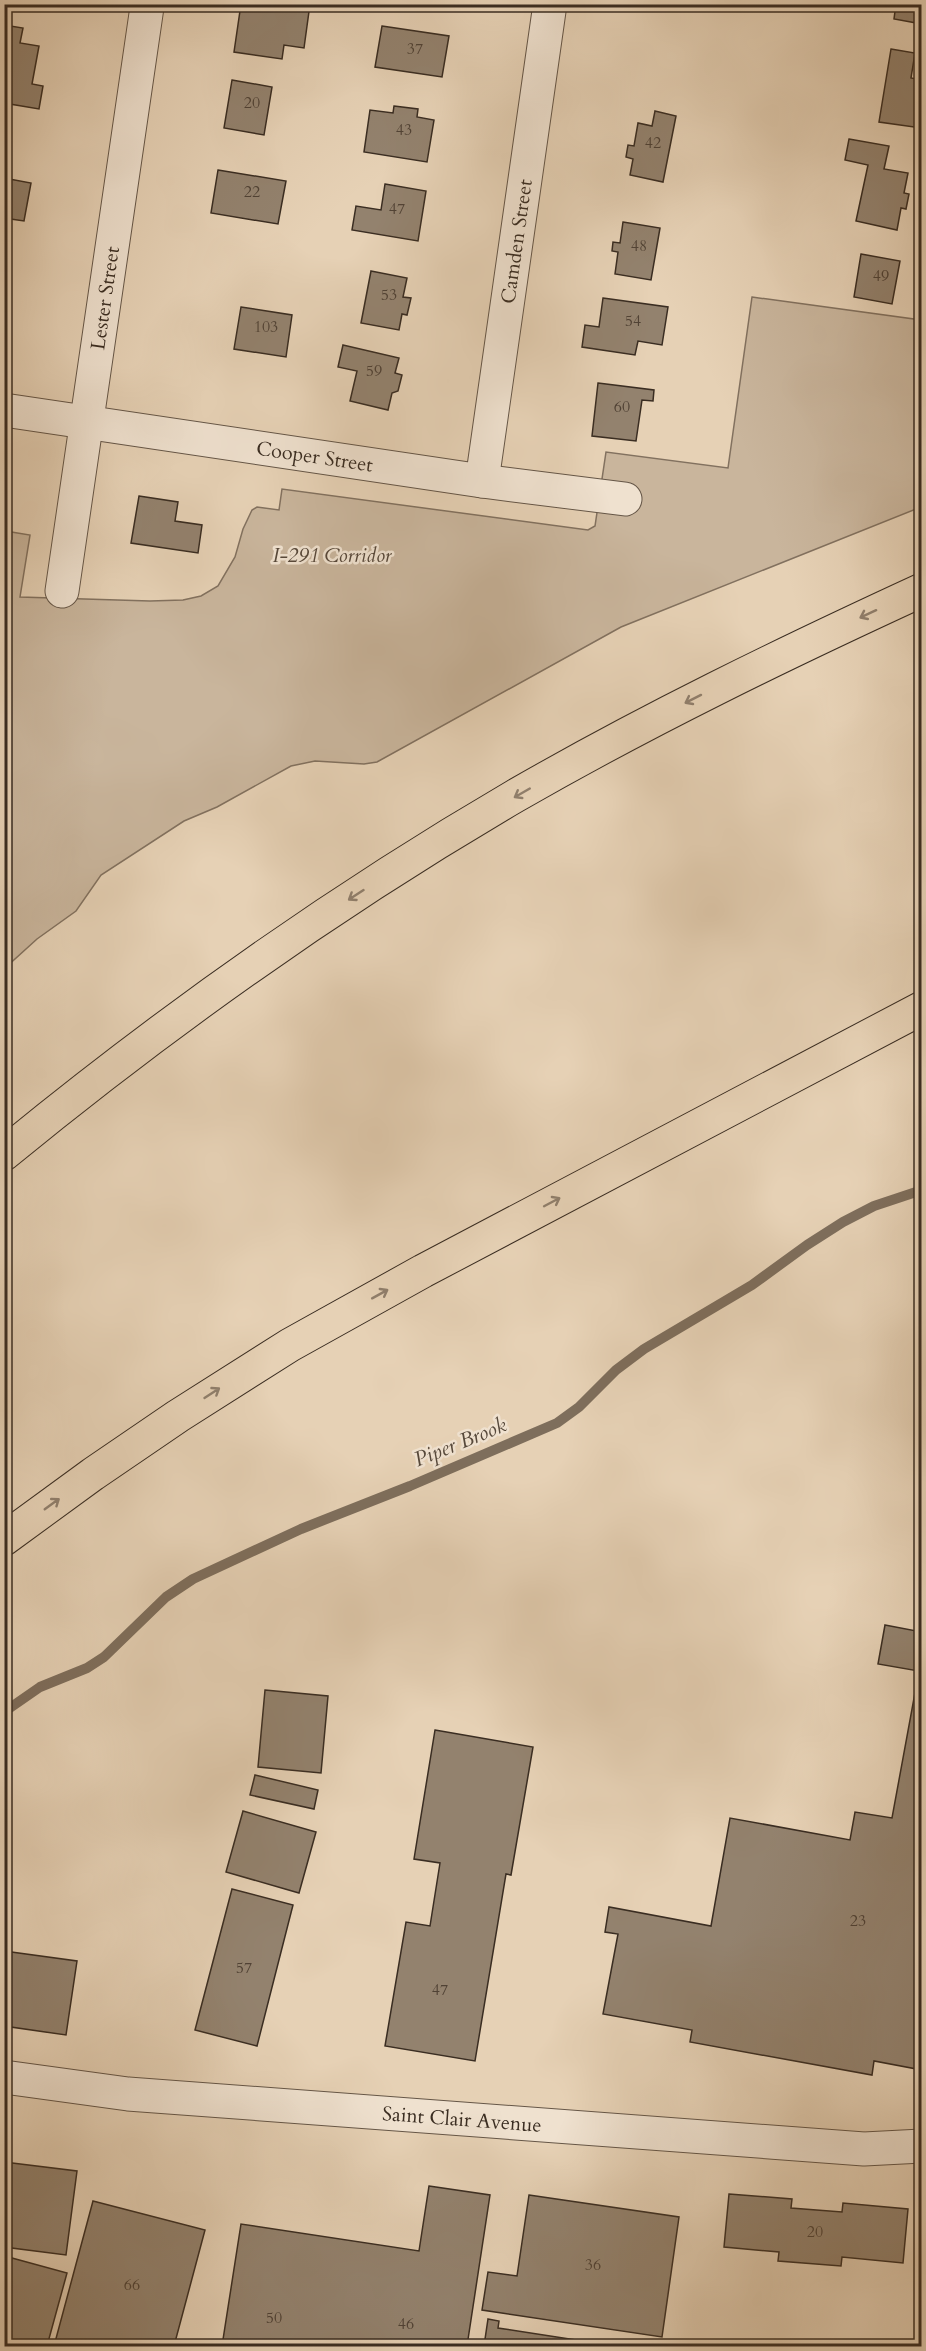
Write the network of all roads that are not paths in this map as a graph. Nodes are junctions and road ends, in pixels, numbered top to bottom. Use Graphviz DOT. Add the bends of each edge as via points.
graph roads {
  1 [pos="550,4"];
  2 [pos="147,7"];
  3 [pos="4,410"];
  4 [pos="86,421"];
  5 [pos="482,481"];
  6 [pos="625,499"];
  7 [pos="921,590"];
  8 [pos="62,591"];
  9 [pos="921,1008"];
  10 [pos="4,1154"];
  11 [pos="4,1539"];
  12 [pos="4,2077"];
  13 [pos="921,2146"];
  1 -- 5 [label="street, Camden Street"];
  2 -- 4 [label="street, Lester Street"];
  3 -- 4 [label="street, Cooper Street"];
  4 -- 5 [label="street, Cooper Street"];
  4 -- 8 [label="street, Lester Street"];
  5 -- 6 [label="street, Cooper Street"];
  7 -- 10 [label="highway, one-way" via="683,704 449,836 220,988"];
  11 -- 9 [label="highway, one-way" via="178,1416 329,1322"];
  12 -- 13 [label="street, Saint Clair Avenue" via="128,2094 864,2149"];
}
